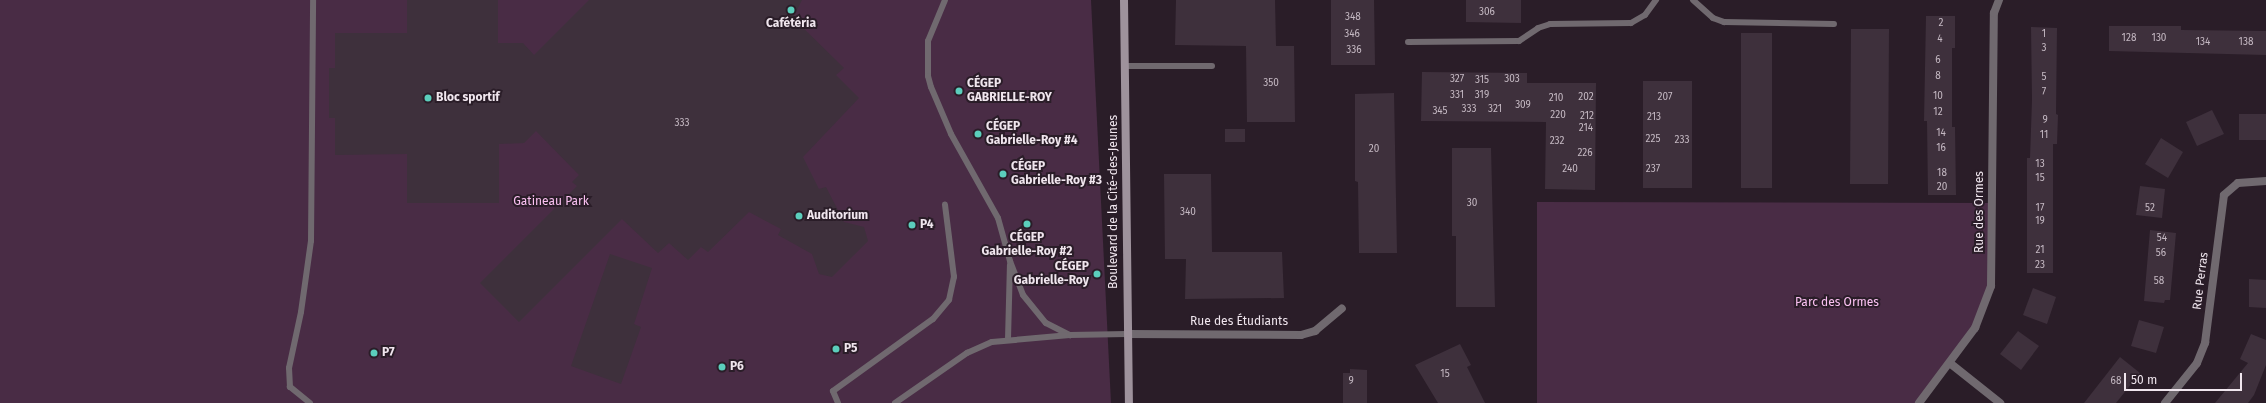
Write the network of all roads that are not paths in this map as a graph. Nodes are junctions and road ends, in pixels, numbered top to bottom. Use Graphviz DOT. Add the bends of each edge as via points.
graph roads {
  1 [pos="313,0"];
  2 [pos="945,0"];
  3 [pos="1124,0"];
  4 [pos="1656,0"];
  5 [pos="1693,0"];
  6 [pos="1999,0"];
  7 [pos="1834,24"];
  8 [pos="1408,42"];
  9 [pos="1125,66"];
  10 [pos="1212,66"];
  11 [pos="2266,181"];
  12 [pos="945,204"];
  13 [pos="1010,261"];
  14 [pos="1342,308"];
  15 [pos="1127,334"];
  16 [pos="1070,335"];
  17 [pos="1008,339"];
  18 [pos="1951,364"];
  19 [pos="310,403"];
  20 [pos="838,403"];
  21 [pos="894,403"];
  22 [pos="1129,403"];
  23 [pos="1920,403"];
  24 [pos="2000,403"];
  25 [pos="2165,403"];
  1 -- 19 [label="lane" via="311,241 301,312 289,368 290,387"];
  2 -- 13 [label="lane" via="928,41 928,76 951,134 998,218"];
  3 -- 9 [label="street, Boulevard de la Cité-des-Jeunes"];
  4 -- 8 [label="lane" via="1645,16 1631,23 1550,24 1538,28 1519,41"];
  5 -- 7 [label="lane" via="1713,18 1724,22"];
  6 -- 18 [label="street, Rue des Ormes" via="1994,13 1991,286 1976,328"];
  9 -- 10 [label="lane"];
  9 -- 15 [label="street, Boulevard de la Cité-des-Jeunes"];
  11 -- 25 [label="street, Rue Perras" via="2238,183 2224,195 2206,343 2197,363"];
  12 -- 20 [label="lane" via="954,278 948,300 927,324 833,391"];
  13 -- 16 [label="lane" via="1023,295 1035,313 1052,327"];
  13 -- 17 [label="lane"];
  14 -- 15 [label="street, Rue des Étudiants" via="1315,331 1301,335"];
  15 -- 16 [label="lane"];
  15 -- 22 [label="street, Boulevard de la Cité-des-Jeunes"];
  16 -- 17 [label="lane"];
  17 -- 21 [label="lane" via="992,342 967,353"];
  18 -- 23 [label="street, Rue des Ormes"];
  18 -- 24 [label="street"];
}
